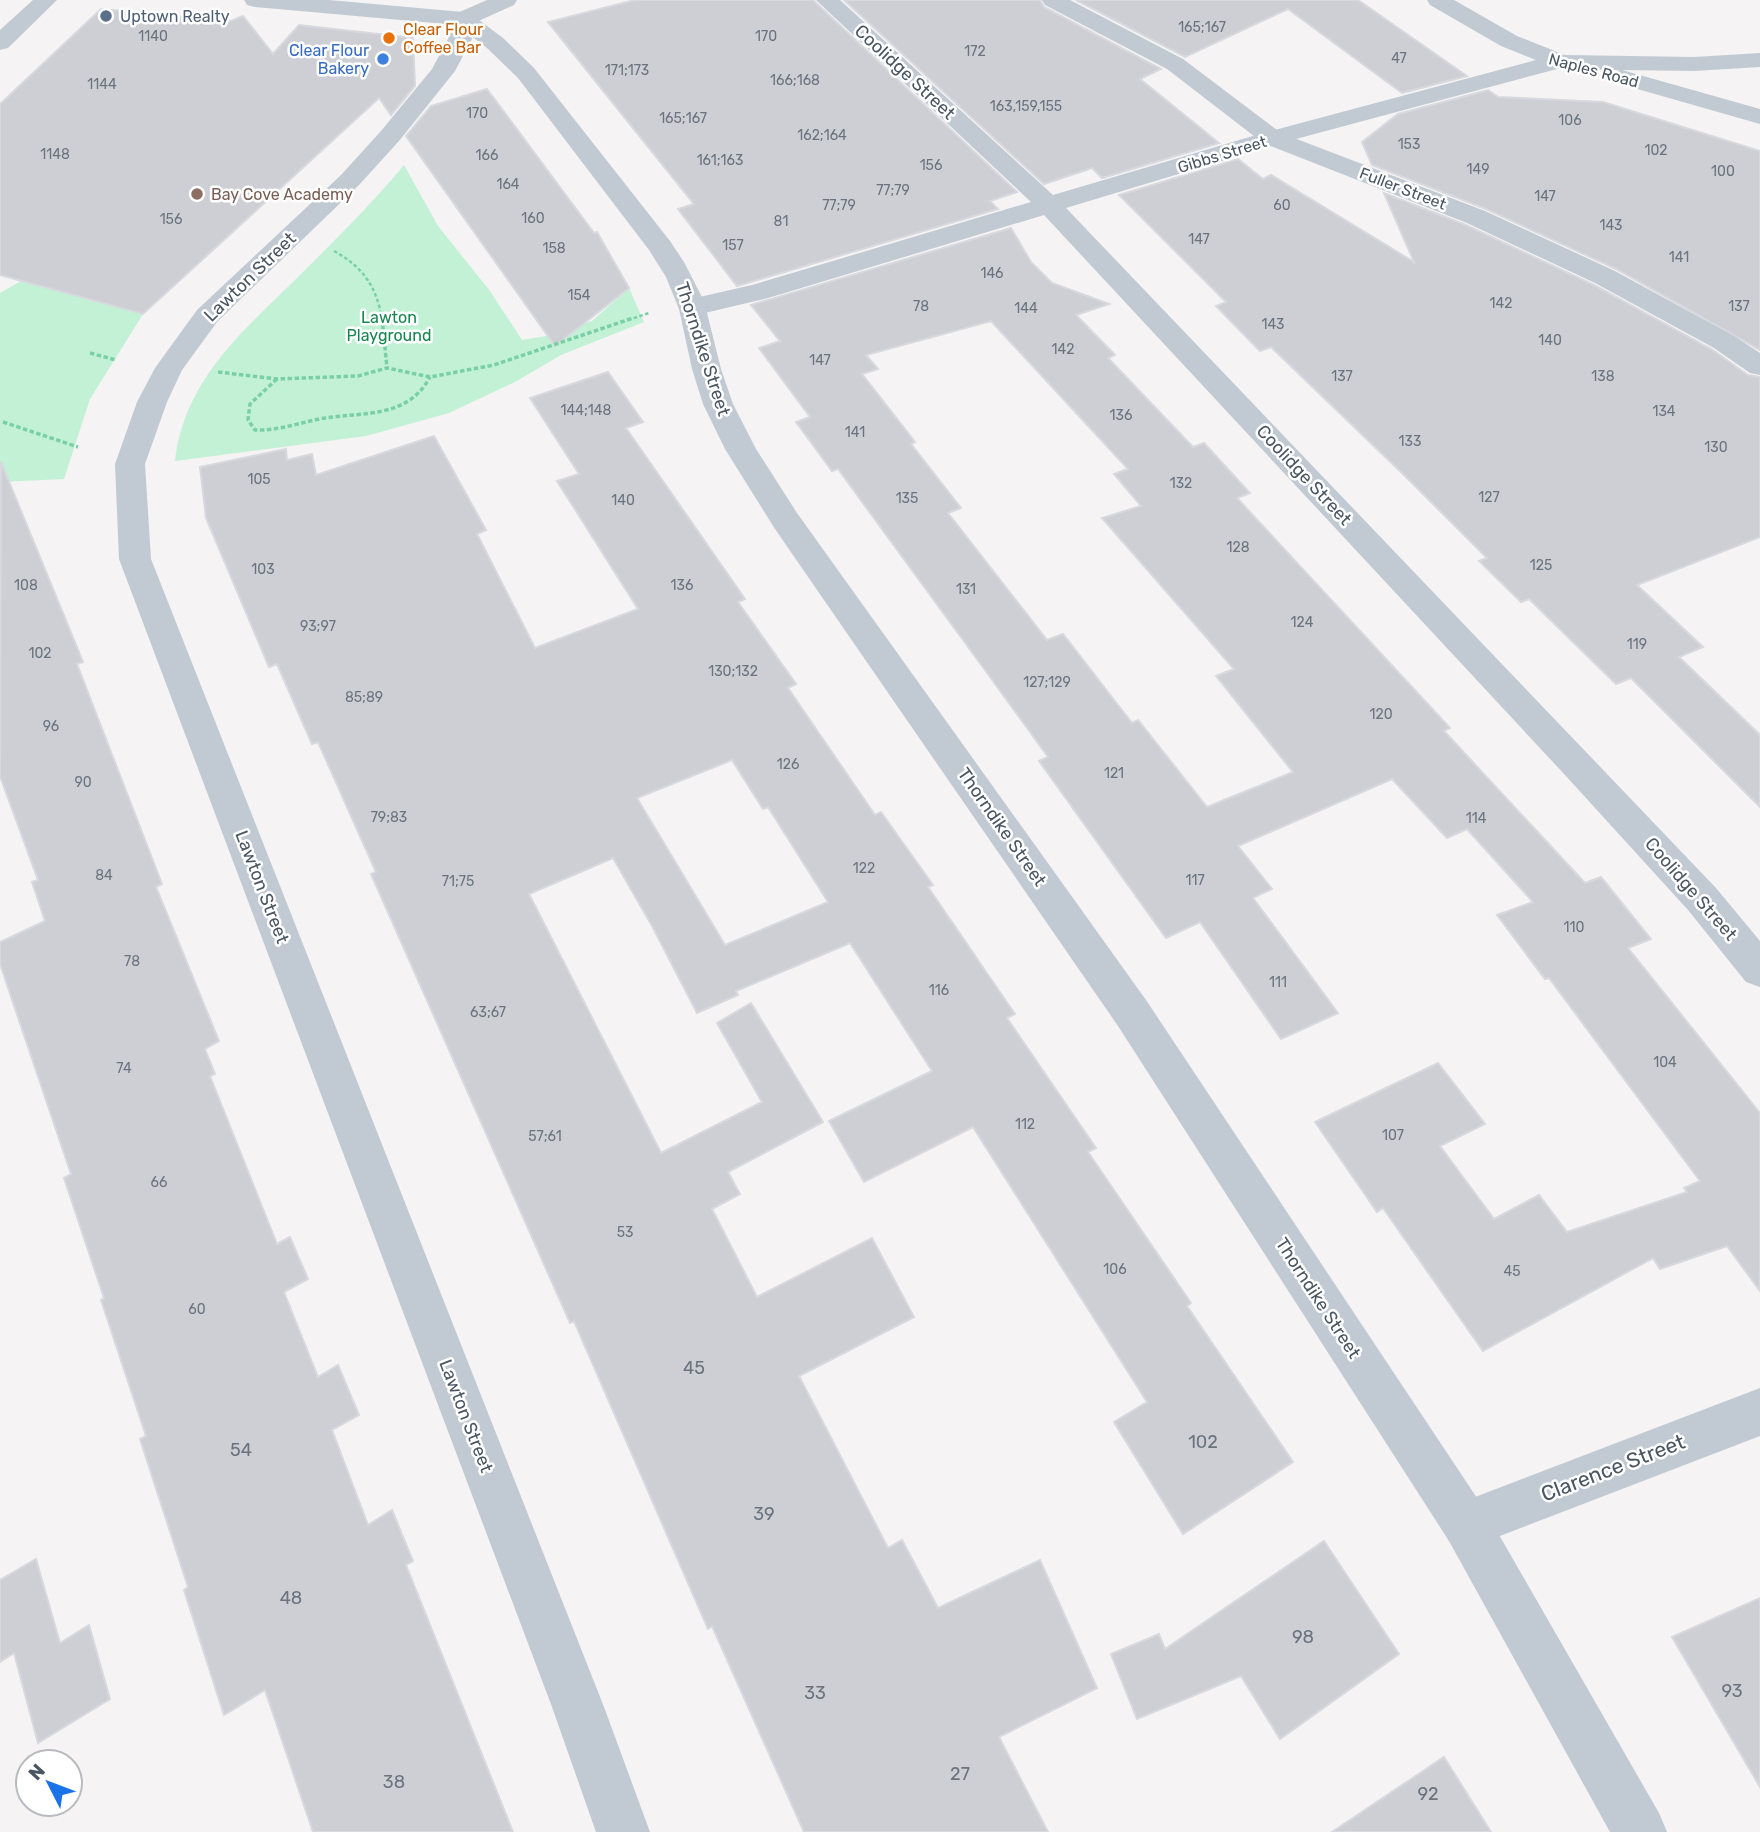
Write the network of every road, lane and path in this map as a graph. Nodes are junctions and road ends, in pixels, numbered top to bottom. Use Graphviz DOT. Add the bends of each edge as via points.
graph roads {
  1 [pos="46,0"];
  2 [pos="255,0"];
  3 [pos="506,0"];
  4 [pos="827,0"];
  5 [pos="1053,0"];
  6 [pos="1438,0"];
  7 [pos="457,9"];
  8 [pos="0,43"];
  9 [pos="1760,60"];
  10 [pos="1556,62"];
  11 [pos="1760,117"];
  12 [pos="1272,138"];
  13 [pos="1049,206"];
  14 [pos="327,248"];
  15 [pos="692,307"];
  16 [pos="653,312"];
  17 [pos="90,352"];
  18 [pos="116,360"];
  19 [pos="1760,366"];
  20 [pos="387,368"];
  21 [pos="210,371"];
  22 [pos="430,377"];
  23 [pos="277,379"];
  24 [pos="3,422"];
  25 [pos="78,447"];
  26 [pos="1760,970"];
  27 [pos="1760,1412"];
  28 [pos="1466,1524"];
  29 [pos="623,1832"];
  30 [pos="1640,1832"];
  1 -- 8 [label="street"];
  2 -- 7 [label="street"];
  3 -- 7 [label="street"];
  4 -- 13 [label="street, Coolidge Street"];
  5 -- 12 [label="street, Fuller Street" via="1175,64"];
  6 -- 10 [label="street, Naples Road"];
  7 -- 15 [label="street, Thorndike Street" via="526,74 661,247"];
  7 -- 29 [label="street, Lawton Street" via="460,39 443,71 342,189 207,316 169,368 130,464 135,559 564,1668"];
  9 -- 10 [label="street, Gibbs Street"];
  10 -- 11 [label="street, Naples Road"];
  10 -- 12 [label="street, Gibbs Street"];
  12 -- 13 [label="street, Gibbs Street"];
  12 -- 19 [label="street, Fuller Street" via="1476,217 1605,277"];
  13 -- 15 [label="street, Gibbs Street" via="758,292"];
  13 -- 26 [label="street, Coolidge Street" via="1588,776 1702,899"];
  14 -- 20 [label="path" via="350,257 367,273 378,293"];
  15 -- 28 [label="street, Thorndike Street" via="717,403 756,474 1132,1013"];
  16 -- 22 [label="path" via="494,365"];
  17 -- 18 [label="path"];
  20 -- 22 [label="path"];
  20 -- 23 [label="path" via="358,376"];
  21 -- 23 [label="path"];
  22 -- 23 [label="path" via="426,388 410,402 384,412 256,430 248,420 250,404"];
  24 -- 25 [label="path"];
  27 -- 28 [label="street, Clarence Street"];
  28 -- 30 [label="street, Thorndike Street"];
}
